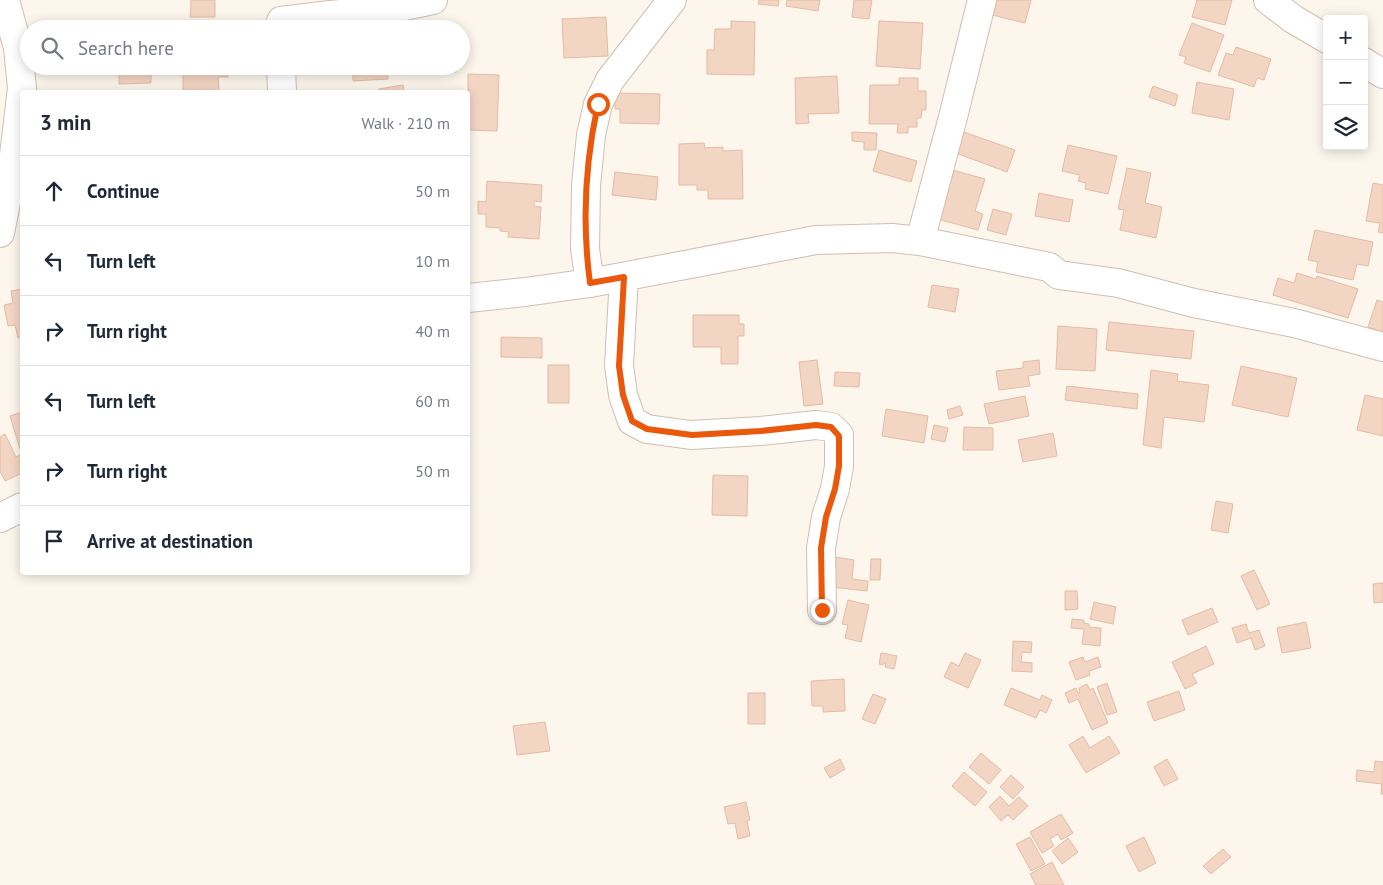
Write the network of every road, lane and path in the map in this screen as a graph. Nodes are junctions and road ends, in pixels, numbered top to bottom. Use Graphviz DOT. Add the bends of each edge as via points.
graph roads {
  1 [pos="4,0"];
  2 [pos="433,0"];
  3 [pos="672,0"];
  4 [pos="982,0"];
  5 [pos="1268,0"];
  6 [pos="281,17"];
  7 [pos="1323,37"];
  8 [pos="1368,65"];
  9 [pos="20,68"];
  10 [pos="1383,74"];
  11 [pos="21,75"];
  12 [pos="281,75"];
  13 [pos="22,90"];
  14 [pos="282,90"];
  15 [pos="20,105"];
  16 [pos="0,232"];
  17 [pos="920,241"];
  18 [pos="624,277"];
  19 [pos="590,283"];
  20 [pos="470,298"];
  21 [pos="1383,347"];
  22 [pos="20,508"];
  23 [pos="0,518"];
  24 [pos="822,610"];
  1 -- 9 [label="street" via="18,48"];
  2 -- 6 [label="street" via="385,10"];
  3 -- 19 [label="street" via="610,80 598,104 586,185 585,249"];
  4 -- 17 [label="street"];
  5 -- 7 [label="street"];
  8 -- 10 [label="street"];
  11 -- 13 [label="street"];
  12 -- 14 [label="street"];
  15 -- 16 [label="street" via="12,172"];
  17 -- 18 [label="street" via="892,238 816,240"];
  17 -- 21 [label="street" via="1049,267 1059,275 1118,283 1194,303 1294,323"];
  18 -- 19 [label="street"];
  18 -- 24 [label="street" via="619,366 623,395 632,421 647,429 692,435 816,425 831,427 839,436 839,466 821,548"];
  19 -- 20 [label="street"];
  22 -- 23 [label="street"];
}
